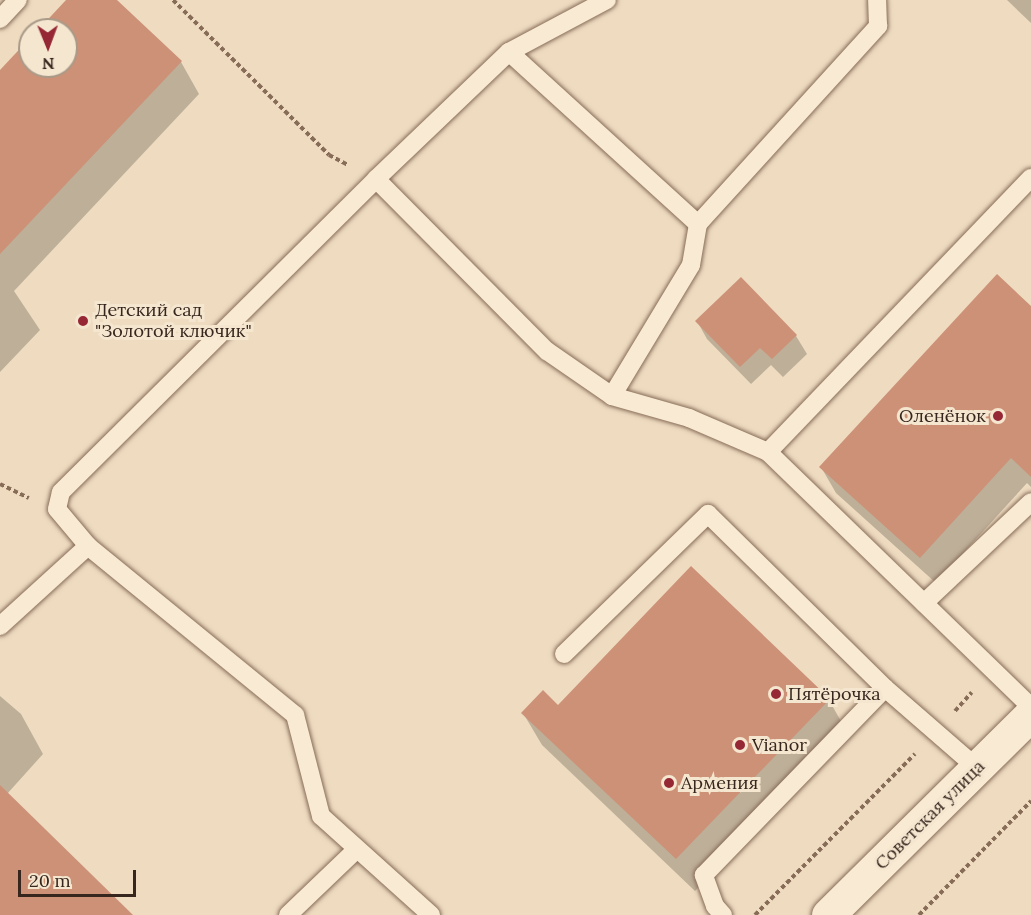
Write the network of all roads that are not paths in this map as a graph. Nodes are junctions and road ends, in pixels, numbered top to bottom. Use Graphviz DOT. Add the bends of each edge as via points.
graph roads {
  1 [pos="18,0"];
  2 [pos="607,0"];
  3 [pos="877,0"];
  4 [pos="0,19"];
  5 [pos="509,52"];
  6 [pos="1031,178"];
  7 [pos="376,179"];
  8 [pos="698,224"];
  9 [pos="612,396"];
  10 [pos="768,452"];
  11 [pos="1031,502"];
  12 [pos="88,546"];
  13 [pos="924,603"];
  14 [pos="0,626"];
  15 [pos="564,654"];
  16 [pos="885,688"];
  17 [pos="1031,707"];
  18 [pos="1031,714"];
  19 [pos="977,768"];
  20 [pos="357,849"];
  21 [pos="288,915"];
  22 [pos="431,915"];
  23 [pos="723,915"];
  24 [pos="828,915"];
  1 -- 4 [label="lane"];
  2 -- 5 [label="lane"];
  3 -- 8 [label="lane" via="878,26"];
  5 -- 7 [label="lane"];
  5 -- 8 [label="lane"];
  6 -- 10 [label="lane"];
  7 -- 9 [label="lane" via="547,351"];
  7 -- 12 [label="lane" via="61,492 57,509"];
  8 -- 9 [label="lane" via="691,266"];
  9 -- 10 [label="lane" via="689,418"];
  10 -- 13 [label="lane"];
  11 -- 13 [label="lane"];
  12 -- 14 [label="lane"];
  12 -- 20 [label="lane" via="295,715 321,816"];
  13 -- 17 [label="lane"];
  15 -- 16 [label="lane" via="708,514"];
  16 -- 19 [label="lane"];
  16 -- 23 [label="lane" via="704,875 715,906"];
  18 -- 19 [label="street, Советская улица"];
  19 -- 24 [label="street, Советская улица"];
  20 -- 21 [label="lane"];
  20 -- 22 [label="lane"];
}
